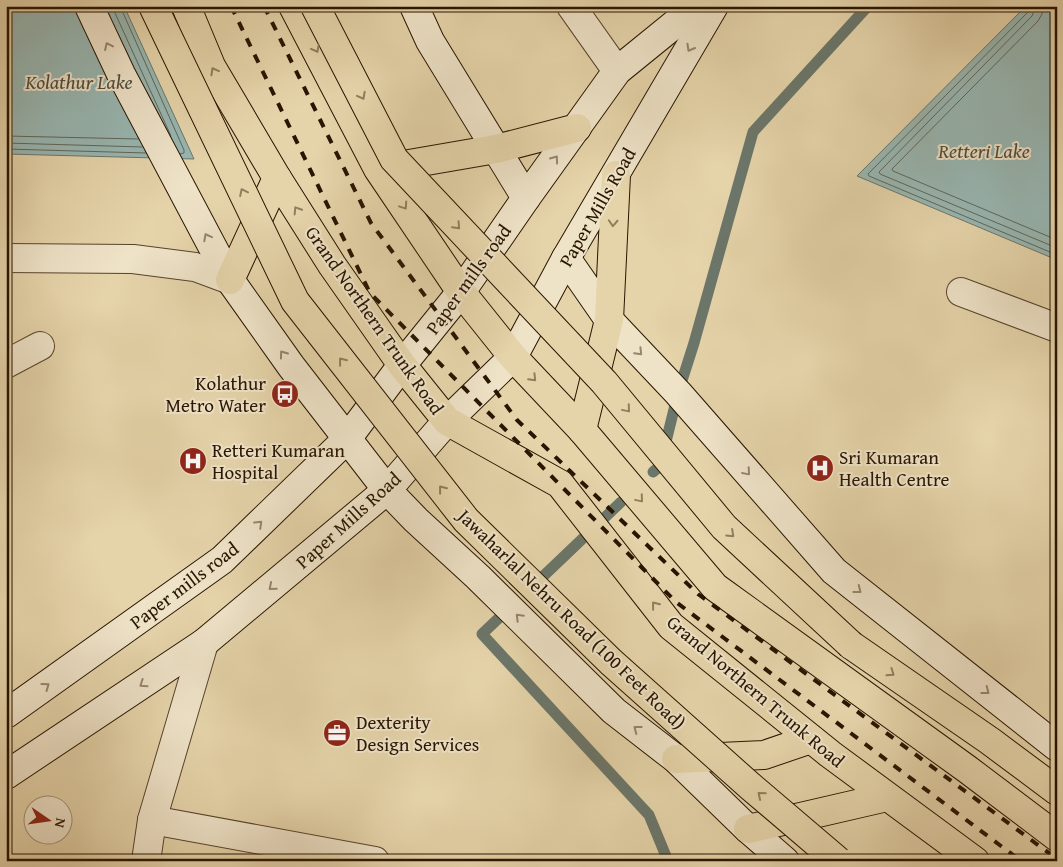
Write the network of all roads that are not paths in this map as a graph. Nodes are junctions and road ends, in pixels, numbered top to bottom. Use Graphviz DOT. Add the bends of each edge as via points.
graph roads {
  1 [pos="89,6"];
  2 [pos="153,6"];
  3 [pos="186,6"];
  4 [pos="293,6"];
  5 [pos="315,6"];
  6 [pos="414,6"];
  7 [pos="571,6"];
  8 [pos="697,6"];
  9 [pos="714,6"];
  10 [pos="617,71"];
  11 [pos="576,128"];
  12 [pos="496,149"];
  13 [pos="378,169"];
  14 [pos="616,175"];
  15 [pos="277,178"];
  16 [pos="526,198"];
  17 [pos="6,258"];
  18 [pos="566,258"];
  19 [pos="230,280"];
  20 [pos="461,292"];
  21 [pos="961,292"];
  22 [pos="608,320"];
  23 [pos="1057,328"];
  24 [pos="40,346"];
  25 [pos="513,357"];
  26 [pos="6,364"];
  27 [pos="402,365"];
  28 [pos="447,421"];
  29 [pos="582,430"];
  30 [pos="347,439"];
  31 [pos="387,490"];
  32 [pos="204,643"];
  33 [pos="6,714"];
  34 [pos="810,739"];
  35 [pos="1057,747"];
  36 [pos="676,759"];
  37 [pos="6,775"];
  38 [pos="1057,791"];
  39 [pos="887,796"];
  40 [pos="152,820"];
  41 [pos="748,829"];
  42 [pos="1057,837"];
  43 [pos="146,861"];
  44 [pos="375,861"];
  45 [pos="785,861"];
  46 [pos="838,861"];
  47 [pos="975,861"];
  19 -- 1 [label="street, one-way" via="121,74"];
  46 -- 2 [label="main road, Jawaharlal Nehru Road (100 Feet Road), one-way, bridge" via="611,662 466,520 294,301"];
  15 -- 3 [label="main road, Grand Northern Trunk Road, one-way" via="211,66"];
  4 -- 13 [label="main road, one-way"];
  5 -- 38 [label="main road, one-way, bridge" via="394,158 604,382 724,527 851,645"];
  6 -- 12 [label="street" via="430,41"];
  7 -- 10 [label="street"];
  8 -- 10 [label="street, Paper mills road"];
  9 -- 14 [label="street, Paper Mills Road, one-way"];
  10 -- 11 [label="street, Paper mills road"];
  11 -- 12 [label="main road"];
  16 -- 11 [label="street, Paper mills road, one-way"];
  12 -- 13 [label="main road"];
  12 -- 16 [label="street"];
  13 -- 20 [label="main road, one-way"];
  14 -- 18 [label="street, Paper Mills Road"];
  14 -- 22 [label="main road, one-way"];
  15 -- 19 [label="main road"];
  27 -- 15 [label="main road, Grand Northern Trunk Road, one-way" via="332,265"];
  16 -- 20 [label="street, Paper mills road"];
  17 -- 19 [label="street" via="133,258 195,267"];
  18 -- 22 [label="street"];
  18 -- 25 [label="street, Paper Mills Road"];
  30 -- 19 [label="street, one-way"];
  20 -- 25 [label="main road"];
  20 -- 27 [label="street, Paper mills road"];
  21 -- 23 [label="street"];
  22 -- 29 [label="main road"];
  22 -- 35 [label="street, one-way" via="678,393 834,571"];
  24 -- 26 [label="street"];
  25 -- 28 [label="street, Paper Mills Road"];
  25 -- 29 [label="main road, one-way"];
  27 -- 28 [label="main road, Grand Northern Trunk Road"];
  27 -- 30 [label="street, Paper mills road"];
  28 -- 31 [label="street, Paper Mills Road"];
  34 -- 28 [label="main road, Grand Northern Trunk Road, one-way" via="671,626 560,484"];
  29 -- 42 [label="main road, one-way" via="715,587"];
  30 -- 31 [label="street"];
  33 -- 30 [label="street, Paper mills road, one-way" via="222,560"];
  31 -- 32 [label="street, Paper Mills Road, one-way"];
  36 -- 31 [label="street, one-way" via="614,711"];
  32 -- 37 [label="street, Paper Mills Road, one-way"];
  32 -- 40 [label="street"];
  34 -- 36 [label="main road" via="764,755"];
  34 -- 39 [label="main road, Grand Northern Trunk Road"];
  36 -- 41 [label="street"];
  39 -- 41 [label="main road"];
  39 -- 47 [label="main road, Grand Northern Trunk Road"];
  40 -- 43 [label="street"];
  40 -- 44 [label="street"];
  41 -- 45 [label="street"];
}
